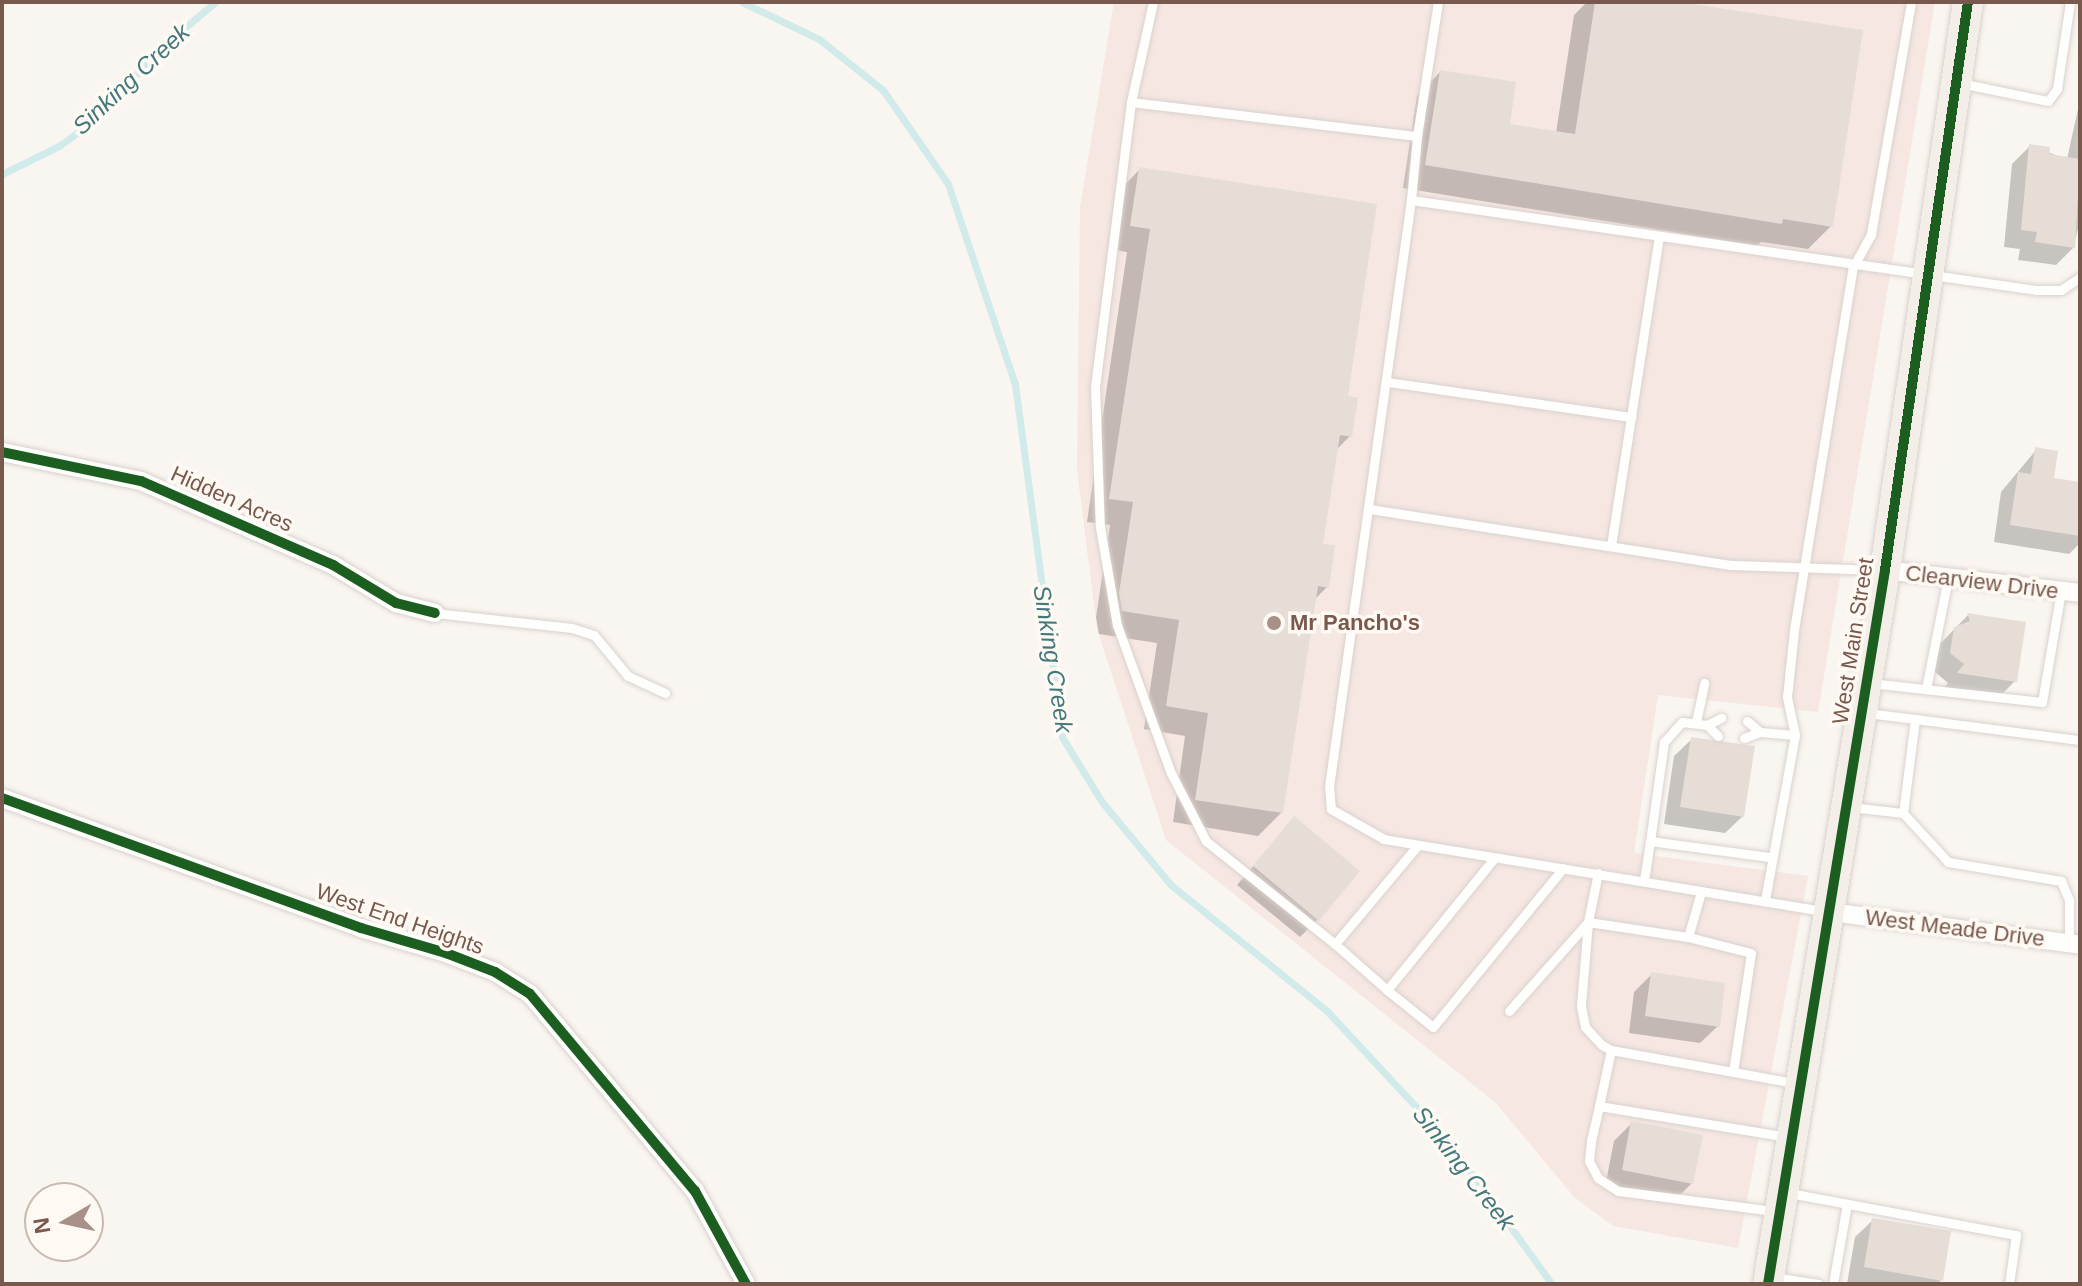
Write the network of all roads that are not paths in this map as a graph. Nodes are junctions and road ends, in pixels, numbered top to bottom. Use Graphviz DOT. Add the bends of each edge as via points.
graph roads {
  1 [pos="1153,2"];
  2 [pos="1438,2"];
  3 [pos="1911,2"];
  4 [pos="1968,2"];
  5 [pos="2070,2"];
  6 [pos="1957,82"];
  7 [pos="1131,102"];
  8 [pos="1417,136"];
  9 [pos="1411,200"];
  10 [pos="1659,237"];
  11 [pos="1853,267"];
  12 [pos="1928,275"];
  13 [pos="2080,277"];
  14 [pos="1388,382"];
  15 [pos="1632,417"];
  16 [pos="2,452"];
  17 [pos="1369,509"];
  18 [pos="1611,546"];
  19 [pos="1804,564"];
  20 [pos="1885,570"];
  21 [pos="1948,578"];
  22 [pos="2061,591"];
  23 [pos="2080,593"];
  24 [pos="435,613"];
  25 [pos="1867,682"];
  26 [pos="1704,683"];
  27 [pos="1926,689"];
  28 [pos="665,693"];
  29 [pos="1862,712"];
  30 [pos="1721,718"];
  31 [pos="1915,719"];
  32 [pos="1747,721"];
  33 [pos="1696,722"];
  34 [pos="1707,725"];
  35 [pos="1760,732"];
  36 [pos="1795,735"];
  37 [pos="1718,736"];
  38 [pos="1744,738"];
  39 [pos="2080,740"];
  40 [pos="2,798"];
  41 [pos="1847,807"];
  42 [pos="1903,813"];
  43 [pos="1650,841"];
  44 [pos="1418,845"];
  45 [pos="1495,857"];
  46 [pos="1769,857"];
  47 [pos="1563,868"];
  48 [pos="1598,873"];
  49 [pos="1644,881"];
  50 [pos="1701,892"];
  51 [pos="1765,900"];
  52 [pos="1831,912"];
  53 [pos="1588,922"];
  54 [pos="1688,937"];
  55 [pos="1335,944"];
  56 [pos="2074,944"];
  57 [pos="1387,990"];
  58 [pos="1509,1011"];
  59 [pos="1611,1050"];
  60 [pos="1733,1072"];
  61 [pos="1802,1085"];
  62 [pos="1599,1106"];
  63 [pos="1793,1138"];
  64 [pos="1782,1202"];
  65 [pos="1847,1204"];
  66 [pos="1769,1280"];
  67 [pos="746,1284"];
  68 [pos="1818,1284"];
  69 [pos="1833,1284"];
  70 [pos="2009,1284"];
  1 -- 7 [label="lane"];
  2 -- 8 [label="lane"];
  3 -- 11 [label="lane" via="1871,234"];
  4 -- 6 [label="main road, West Main Street"];
  5 -- 6 [label="lane" via="2057,89 2048,101"];
  6 -- 12 [label="main road, West Main Street"];
  7 -- 8 [label="lane"];
  7 -- 55 [label="lane" via="1095,387 1100,527 1117,625 1171,773 1206,841"];
  8 -- 9 [label="lane"];
  9 -- 10 [label="lane"];
  9 -- 14 [label="lane"];
  10 -- 11 [label="lane"];
  10 -- 15 [label="lane"];
  11 -- 12 [label="lane"];
  11 -- 19 [label="lane"];
  12 -- 13 [label="lane" via="2061,290"];
  12 -- 20 [label="main road, West Main Street"];
  14 -- 15 [label="lane"];
  14 -- 17 [label="lane"];
  15 -- 18 [label="lane"];
  16 -- 24 [label="street, Hidden Acres" via="141,481 333,565 396,603"];
  17 -- 18 [label="lane"];
  17 -- 44 [label="lane" via="1329,797 1331,809 1357,828"];
  18 -- 19 [label="lane" via="1731,565"];
  19 -- 20 [label="lane"];
  19 -- 36 [label="lane" via="1787,697"];
  20 -- 21 [label="street, Clearview Drive"];
  20 -- 25 [label="main road, West Main Street"];
  21 -- 22 [label="street, Clearview Drive"];
  21 -- 27 [label="lane"];
  22 -- 23 [label="street, Clearview Drive"];
  22 -- 27 [label="lane" via="2042,702"];
  24 -- 28 [label="lane" via="594,635 628,676"];
  25 -- 27 [label="lane"];
  25 -- 29 [label="main road, West Main Street"];
  26 -- 33 [label="lane"];
  29 -- 31 [label="lane"];
  29 -- 41 [label="main road, West Main Street"];
  30 -- 34 [label="lane"];
  31 -- 39 [label="lane"];
  31 -- 42 [label="lane"];
  32 -- 35 [label="lane"];
  33 -- 34 [label="lane"];
  33 -- 43 [label="lane" via="1682,722 1664,742"];
  34 -- 37 [label="lane"];
  35 -- 36 [label="lane"];
  35 -- 38 [label="lane"];
  36 -- 46 [label="lane" via="1782,818"];
  40 -- 67 [label="street, West End Heights" via="361,928 446,953 495,972 530,994 695,1191"];
  41 -- 42 [label="lane"];
  41 -- 52 [label="main road, West Main Street"];
  42 -- 56 [label="lane" via="1948,862 2061,881"];
  43 -- 46 [label="lane"];
  43 -- 49 [label="lane"];
  44 -- 45 [label="lane"];
  44 -- 55 [label="lane"];
  45 -- 47 [label="lane"];
  45 -- 57 [label="lane"];
  46 -- 51 [label="lane"];
  47 -- 48 [label="lane"];
  47 -- 57 [label="lane" via="1433,1027"];
  48 -- 49 [label="lane"];
  48 -- 53 [label="lane"];
  49 -- 50 [label="lane"];
  50 -- 51 [label="lane"];
  50 -- 54 [label="lane"];
  51 -- 52 [label="lane"];
  52 -- 56 [label="street, West Meade Drive"];
  52 -- 61 [label="main road, West Main Street"];
  53 -- 54 [label="lane"];
  53 -- 58 [label="lane"];
  53 -- 59 [label="lane" via="1581,1006 1585,1027"];
  54 -- 60 [label="lane" via="1751,953"];
  55 -- 57 [label="lane"];
  59 -- 60 [label="lane"];
  59 -- 62 [label="lane"];
  60 -- 61 [label="lane"];
  61 -- 63 [label="main road, West Main Street"];
  62 -- 63 [label="lane"];
  62 -- 64 [label="lane" via="1589,1161 1598,1178 1618,1191"];
  63 -- 64 [label="main road, West Main Street"];
  64 -- 65 [label="lane"];
  64 -- 66 [label="main road, West Main Street"];
  65 -- 69 [label="lane"];
  65 -- 70 [label="lane" via="2016,1235"];
  66 -- 68 [label="lane"];
}
